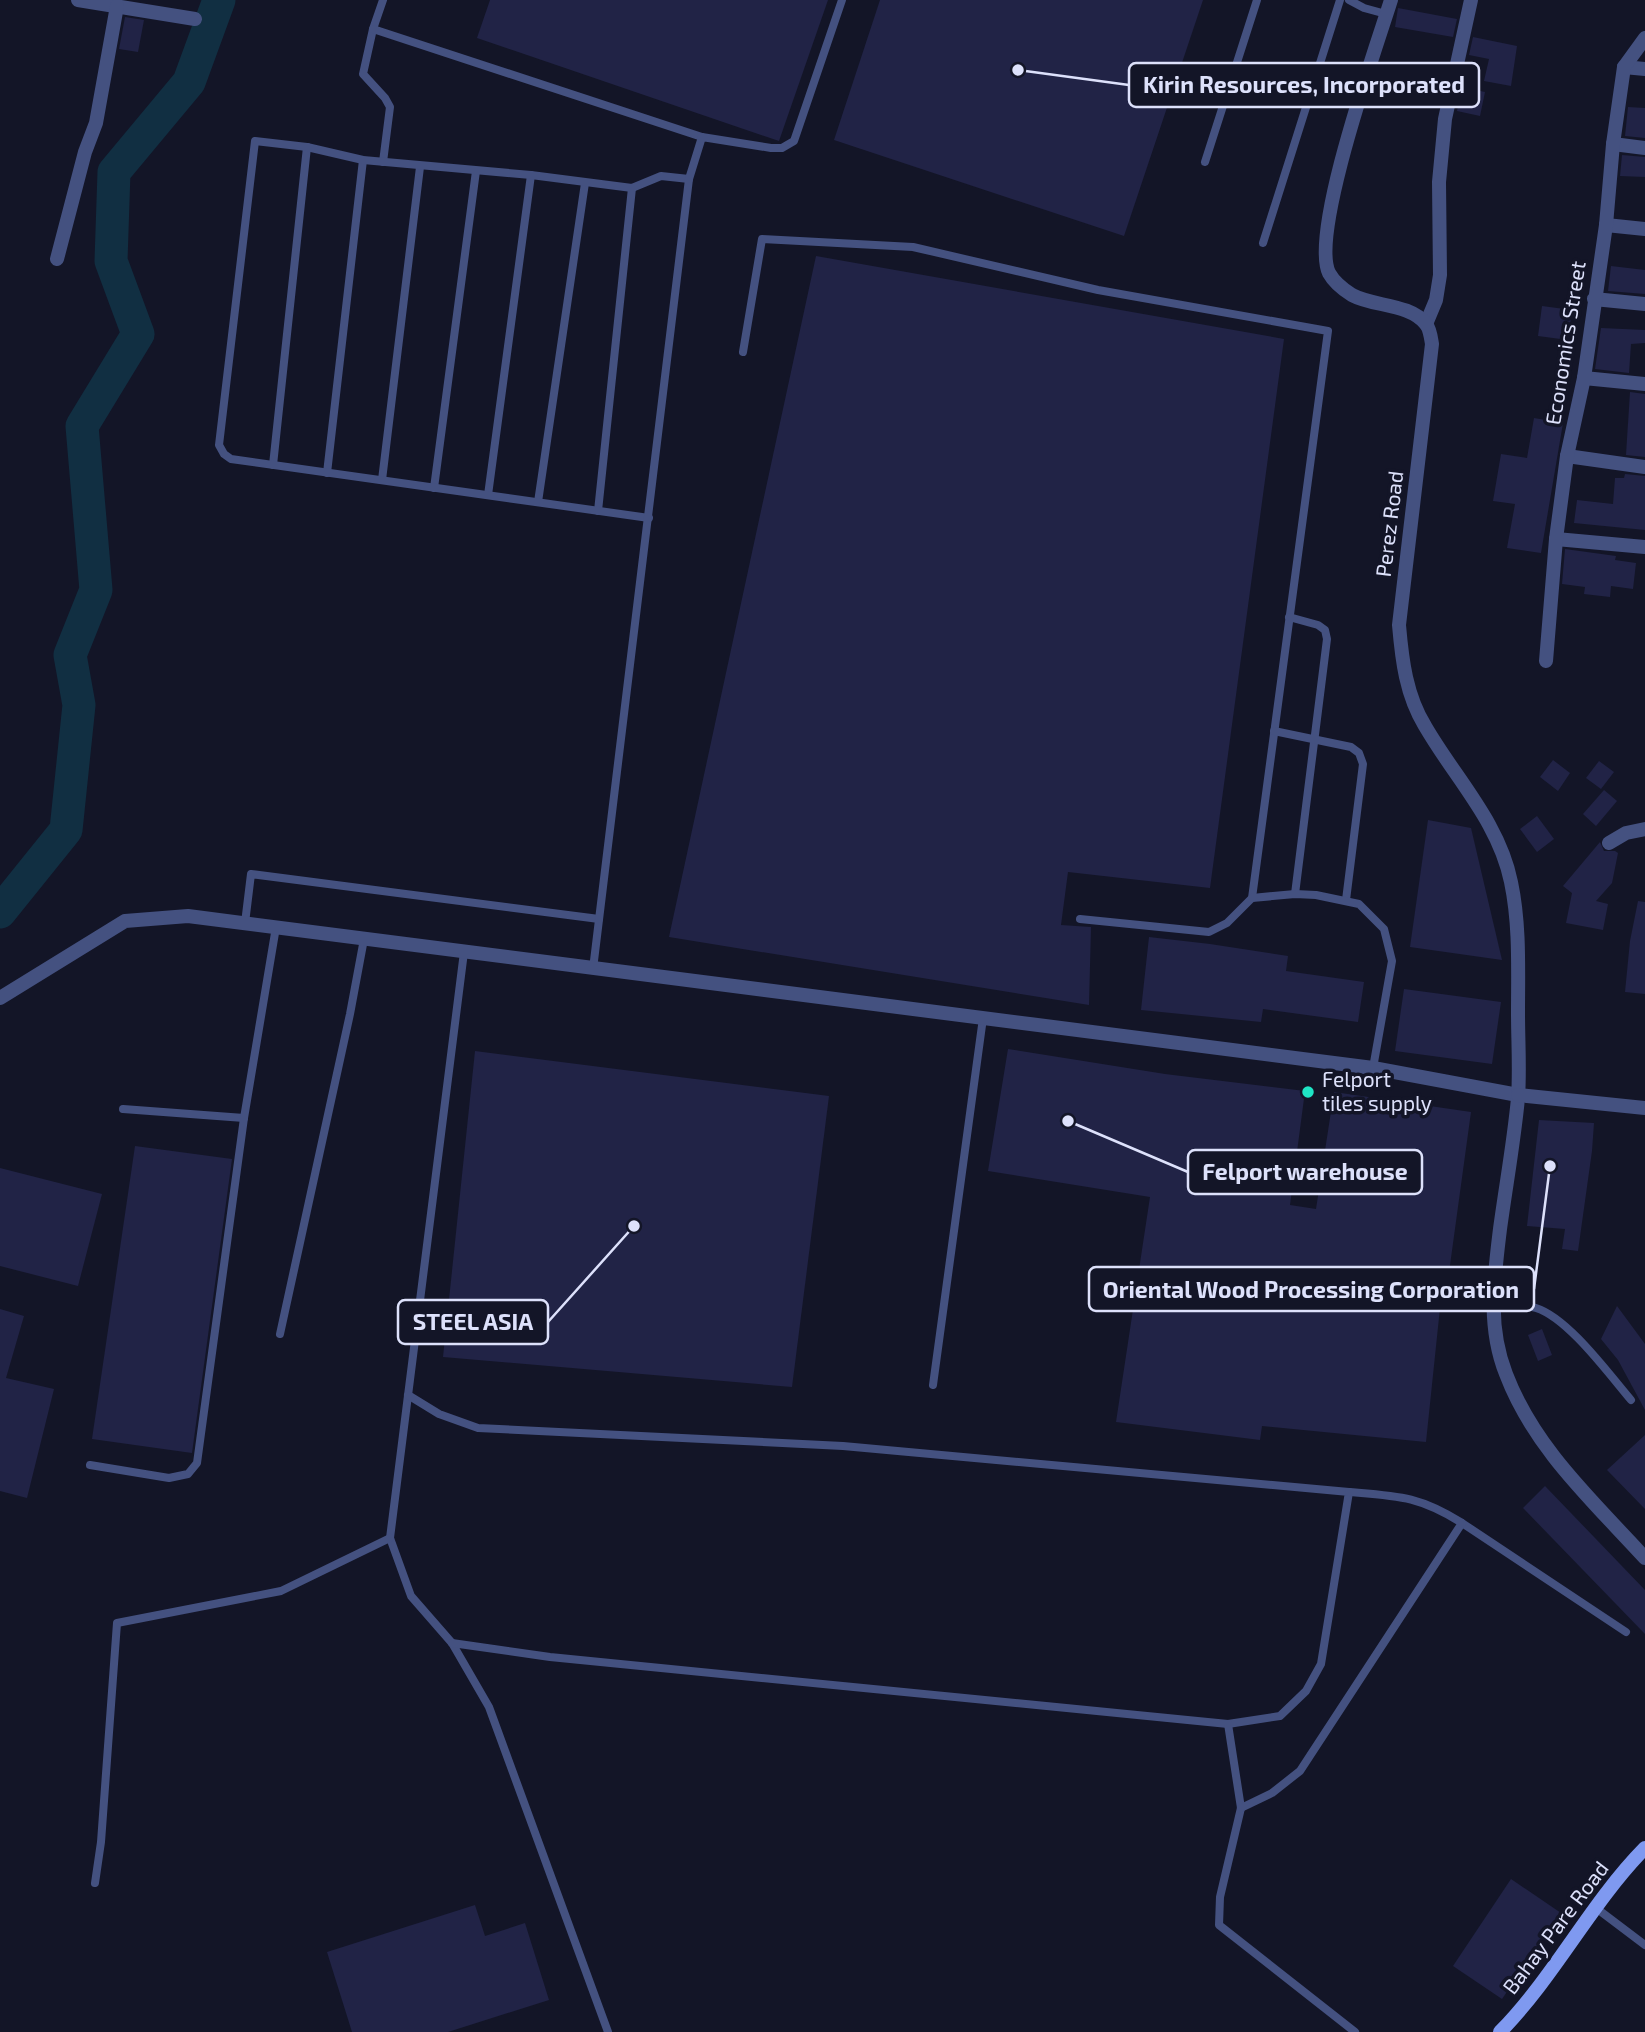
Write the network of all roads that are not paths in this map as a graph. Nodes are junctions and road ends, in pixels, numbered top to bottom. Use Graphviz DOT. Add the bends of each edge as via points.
graph roads {
  1 [pos="78,0"];
  2 [pos="383,0"];
  3 [pos="842,0"];
  4 [pos="1257,0"];
  5 [pos="1340,0"];
  6 [pos="1349,0"];
  7 [pos="1471,0"];
  8 [pos="117,6"];
  9 [pos="1389,7"];
  10 [pos="195,19"];
  11 [pos="373,29"];
  12 [pos="1645,38"];
  13 [pos="1624,67"];
  14 [pos="1645,69"];
  15 [pos="702,137"];
  16 [pos="1613,144"];
  17 [pos="307,147"];
  18 [pos="1645,148"];
  19 [pos="363,160"];
  20 [pos="383,162"];
  21 [pos="1205,162"];
  22 [pos="419,167"];
  23 [pos="476,171"];
  24 [pos="531,175"];
  25 [pos="689,179"];
  26 [pos="585,183"];
  27 [pos="632,188"];
  28 [pos="1606,225"];
  29 [pos="1645,229"];
  30 [pos="1263,243"];
  31 [pos="57,259"];
  32 [pos="1594,299"];
  33 [pos="1645,304"];
  34 [pos="1426,324"];
  35 [pos="743,352"];
  36 [pos="1584,378"];
  37 [pos="1645,384"];
  38 [pos="1567,456"];
  39 [pos="273,465"];
  40 [pos="1645,467"];
  41 [pos="327,473"];
  42 [pos="382,480"];
  43 [pos="434,488"];
  44 [pos="488,495"];
  45 [pos="538,502"];
  46 [pos="598,511"];
  47 [pos="649,518"];
  48 [pos="1556,538"];
  49 [pos="1645,547"];
  50 [pos="1289,617"];
  51 [pos="1546,661"];
  52 [pos="1274,731"];
  53 [pos="1315,740"];
  54 [pos="1645,829"];
  55 [pos="1609,843"];
  56 [pos="1295,894"];
  57 [pos="1251,898"];
  58 [pos="1346,900"];
  59 [pos="599,919"];
  60 [pos="1080,919"];
  61 [pos="245,923"];
  62 [pos="276,927"];
  63 [pos="364,939"];
  64 [pos="464,952"];
  65 [pos="593,969"];
  66 [pos="0,998"];
  67 [pos="983,1018"];
  68 [pos="1373,1068"];
  69 [pos="1518,1095"];
  70 [pos="1645,1108"];
  71 [pos="123,1109"];
  72 [pos="244,1118"];
  73 [pos="1492,1304"];
  74 [pos="280,1334"];
  75 [pos="933,1385"];
  76 [pos="408,1395"];
  77 [pos="1630,1400"];
  78 [pos="90,1465"];
  79 [pos="1349,1492"];
  80 [pos="1462,1523"];
  81 [pos="390,1538"];
  82 [pos="1645,1558"];
  83 [pos="1626,1632"];
  84 [pos="452,1643"];
  85 [pos="1228,1724"];
  86 [pos="1241,1808"];
  87 [pos="1645,1848"];
  88 [pos="94,1883"];
  89 [pos="1596,1908"];
  90 [pos="1645,1945"];
  91 [pos="608,2032"];
  92 [pos="1355,2032"];
  93 [pos="1500,2032"];
  1 -- 8 [label="street"];
  2 -- 11 [label="lane"];
  3 -- 15 [label="lane" via="794,141 771,148"];
  4 -- 21 [label="lane"];
  5 -- 30 [label="lane"];
  6 -- 9 [label="lane" via="1364,8"];
  7 -- 34 [label="street" via="1444,130 1439,182 1440,275"];
  8 -- 10 [label="street"];
  8 -- 31 [label="street" via="96,123"];
  9 -- 34 [label="street" via="1333,195 1326,260 1329,272 1352,295 1400,309"];
  11 -- 15 [label="lane"];
  11 -- 20 [label="lane" via="363,74 390,107"];
  12 -- 13 [label="street, Economics Street"];
  13 -- 14 [label="street"];
  13 -- 16 [label="street, Economics Street"];
  15 -- 25 [label="lane"];
  16 -- 18 [label="street"];
  16 -- 28 [label="street, Economics Street"];
  17 -- 19 [label="lane"];
  17 -- 39 [label="lane"];
  17 -- 39 [label="lane" via="255,141 219,445 231,459"];
  19 -- 20 [label="lane"];
  19 -- 41 [label="lane"];
  20 -- 22 [label="lane"];
  22 -- 23 [label="lane"];
  22 -- 42 [label="lane"];
  23 -- 24 [label="lane"];
  23 -- 43 [label="lane"];
  24 -- 26 [label="lane"];
  24 -- 44 [label="lane"];
  25 -- 27 [label="lane" via="661,176"];
  25 -- 47 [label="lane"];
  26 -- 27 [label="lane"];
  26 -- 45 [label="lane"];
  27 -- 46 [label="lane"];
  28 -- 29 [label="street"];
  28 -- 32 [label="street, Economics Street"];
  32 -- 33 [label="street"];
  32 -- 36 [label="street, Economics Street"];
  34 -- 69 [label="street, Perez Road" via="1432,358 1399,625 1402,663 1423,724 1491,826 1507,860 1517,913"];
  35 -- 50 [label="lane" via="762,239 913,247 1098,290 1328,331"];
  36 -- 37 [label="street"];
  36 -- 38 [label="street, Economics Street"];
  38 -- 40 [label="street"];
  38 -- 48 [label="street, Economics Street"];
  39 -- 41 [label="lane"];
  41 -- 42 [label="lane"];
  42 -- 43 [label="lane"];
  43 -- 44 [label="lane"];
  44 -- 45 [label="lane"];
  45 -- 46 [label="lane"];
  46 -- 47 [label="lane"];
  47 -- 59 [label="lane"];
  48 -- 49 [label="street"];
  48 -- 51 [label="street, Economics Street"];
  50 -- 52 [label="lane"];
  50 -- 53 [label="lane" via="1318,625 1327,639"];
  52 -- 53 [label="lane"];
  52 -- 57 [label="lane"];
  53 -- 56 [label="lane"];
  53 -- 58 [label="lane" via="1351,747 1363,764"];
  54 -- 55 [label="street"];
  56 -- 57 [label="lane"];
  56 -- 58 [label="lane"];
  57 -- 60 [label="lane" via="1227,923 1209,932"];
  58 -- 68 [label="lane" via="1359,904 1384,929 1392,961"];
  59 -- 61 [label="lane" via="251,874"];
  59 -- 65 [label="lane"];
  61 -- 62 [label="street"];
  61 -- 66 [label="street" via="188,916 125,921"];
  62 -- 63 [label="street"];
  62 -- 72 [label="lane"];
  63 -- 64 [label="street"];
  63 -- 74 [label="lane"];
  64 -- 65 [label="street"];
  64 -- 76 [label="lane"];
  65 -- 67 [label="street"];
  67 -- 68 [label="street"];
  67 -- 75 [label="lane"];
  68 -- 69 [label="street"];
  69 -- 70 [label="street"];
  69 -- 73 [label="street"];
  71 -- 72 [label="lane"];
  72 -- 78 [label="lane" via="197,1463 188,1475 169,1478"];
  73 -- 77 [label="lane" via="1534,1307 1553,1315"];
  73 -- 82 [label="street" via="1505,1373 1530,1426 1559,1465"];
  76 -- 79 [label="lane" via="439,1414 478,1427 843,1446"];
  76 -- 81 [label="lane"];
  79 -- 80 [label="lane" via="1406,1497 1436,1507"];
  79 -- 85 [label="lane" via="1321,1664 1306,1692 1280,1716"];
  80 -- 83 [label="lane"];
  80 -- 86 [label="lane" via="1300,1771 1272,1793"];
  81 -- 84 [label="lane" via="411,1596"];
  81 -- 88 [label="lane" via="281,1591 117,1623"];
  84 -- 85 [label="lane" via="550,1657"];
  84 -- 91 [label="lane" via="489,1707"];
  85 -- 86 [label="lane"];
  86 -- 92 [label="lane" via="1220,1897 1219,1925"];
  87 -- 89 [label="main road, Bahay Pare Road"];
  89 -- 90 [label="lane"];
  89 -- 93 [label="main road, Bahay Pare Road" via="1543,1983"];
}
